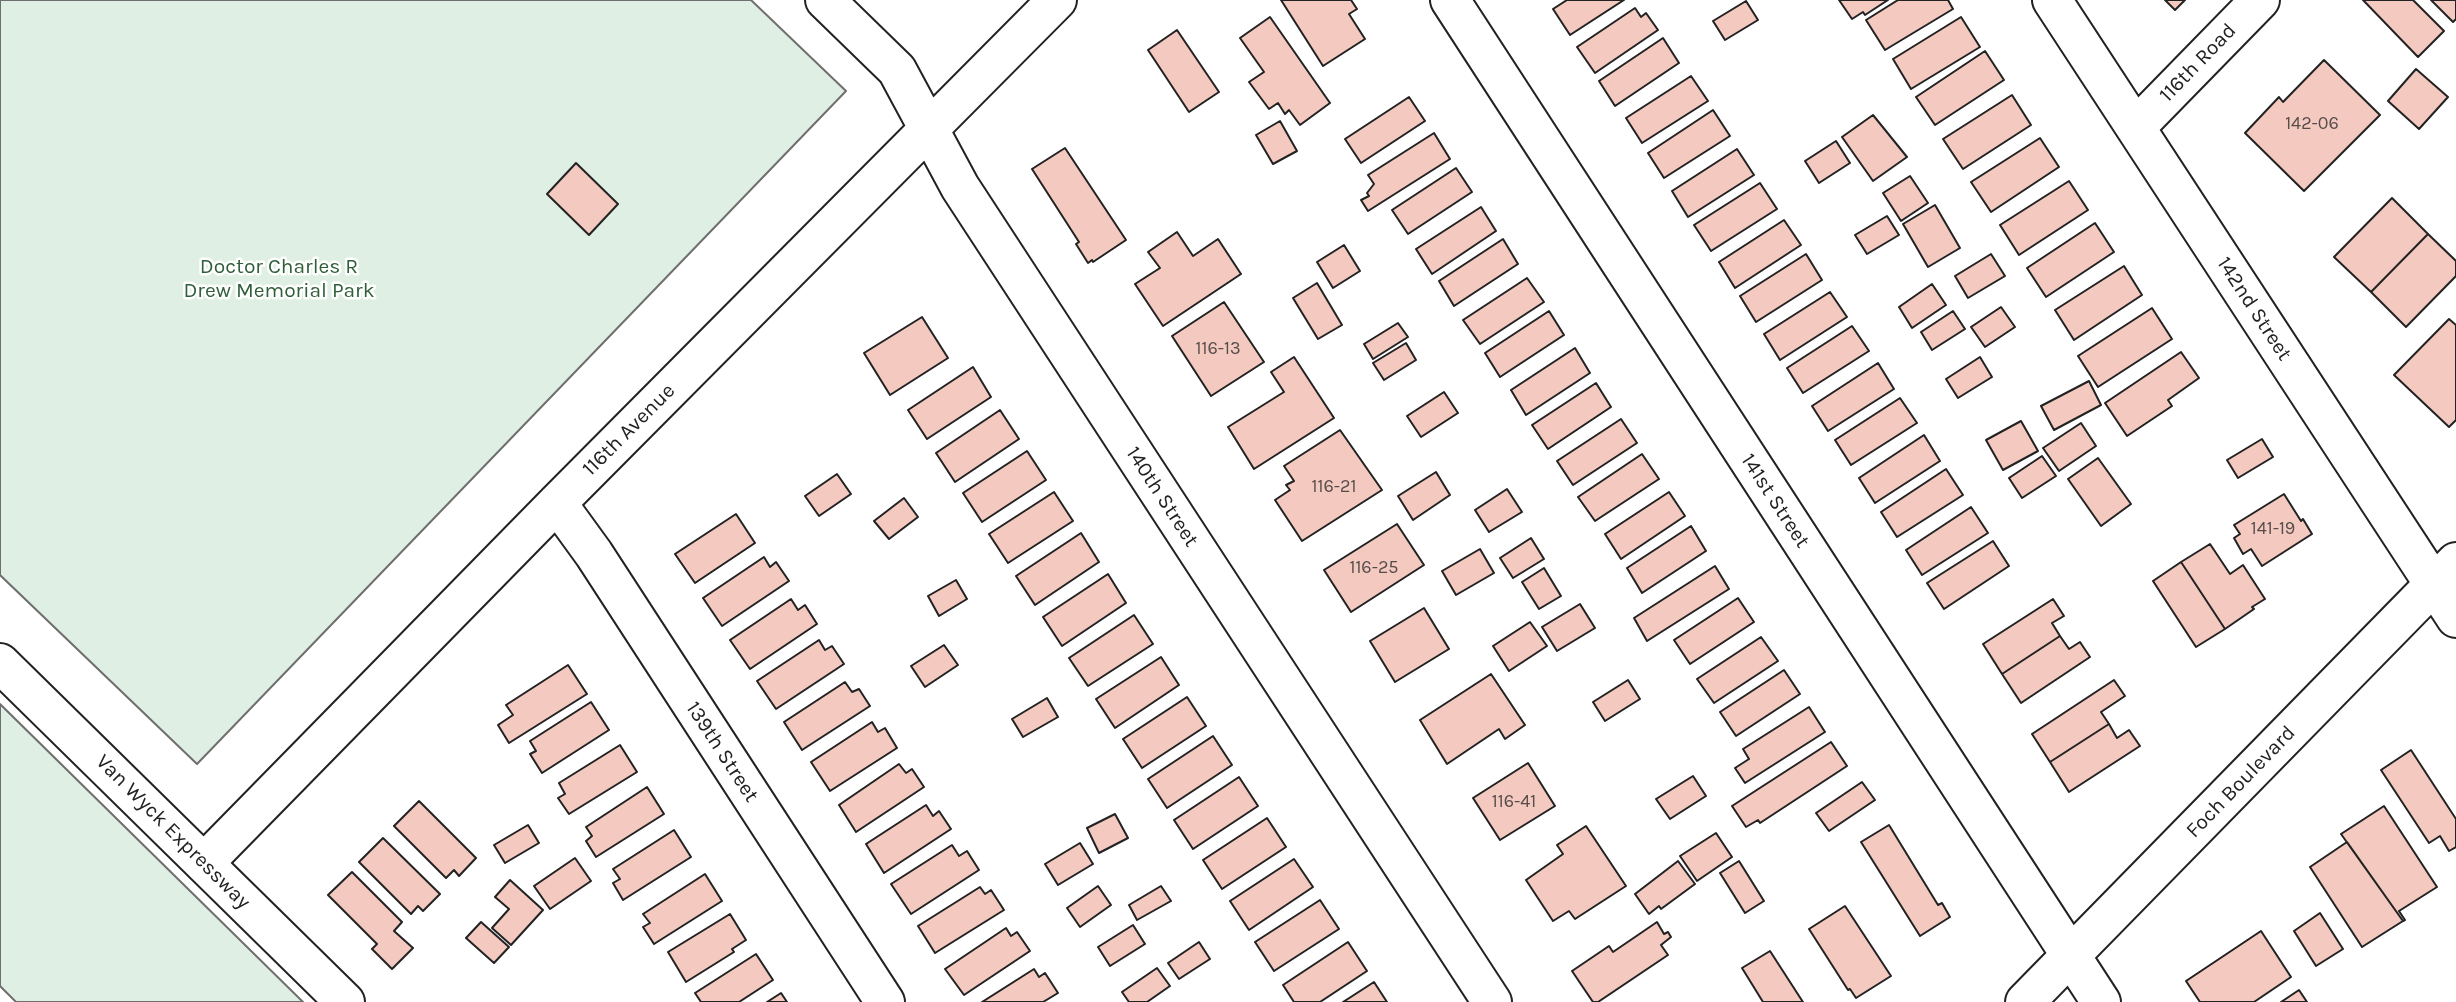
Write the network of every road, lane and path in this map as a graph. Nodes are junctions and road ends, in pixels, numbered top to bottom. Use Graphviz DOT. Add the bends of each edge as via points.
graph roads {
  1 [pos="825,0"];
  2 [pos="1057,0"];
  3 [pos="1450,0"];
  4 [pos="2052,0"];
  5 [pos="2260,0"];
  6 [pos="2136,127"];
  7 [pos="929,128"];
  8 [pos="557,503"];
  9 [pos="2445,573"];
  10 [pos="2456,618"];
  11 [pos="0,663"];
  12 [pos="204,863"];
  13 [pos="2071,956"];
  14 [pos="345,1002"];
  15 [pos="885,1002"];
  16 [pos="1492,1002"];
  17 [pos="2025,1002"];
  18 [pos="2101,1002"];
  1 -- 7 [label="street, 140th Street" via="897,70"];
  2 -- 7 [label="street, 116th Avenue"];
  3 -- 13 [label="street, 141st Street"];
  4 -- 6 [label="street, 142nd Street"];
  5 -- 6 [label="street, 116th Road"];
  6 -- 9 [label="street, 142nd Street"];
  7 -- 8 [label="street, 116th Avenue"];
  7 -- 16 [label="street, 140th Street" via="960,187"];
  8 -- 12 [label="street, 116th Avenue"];
  8 -- 15 [label="street, 139th Street"];
  9 -- 10 [label="street, 142nd Street"];
  9 -- 13 [label="street, Foch Boulevard"];
  11 -- 12 [label="street, Van Wyck Expressway"];
  12 -- 14 [label="street, Van Wyck Expressway"];
  13 -- 17 [label="street, Foch Boulevard"];
  13 -- 18 [label="street, 141st Street"];
}
